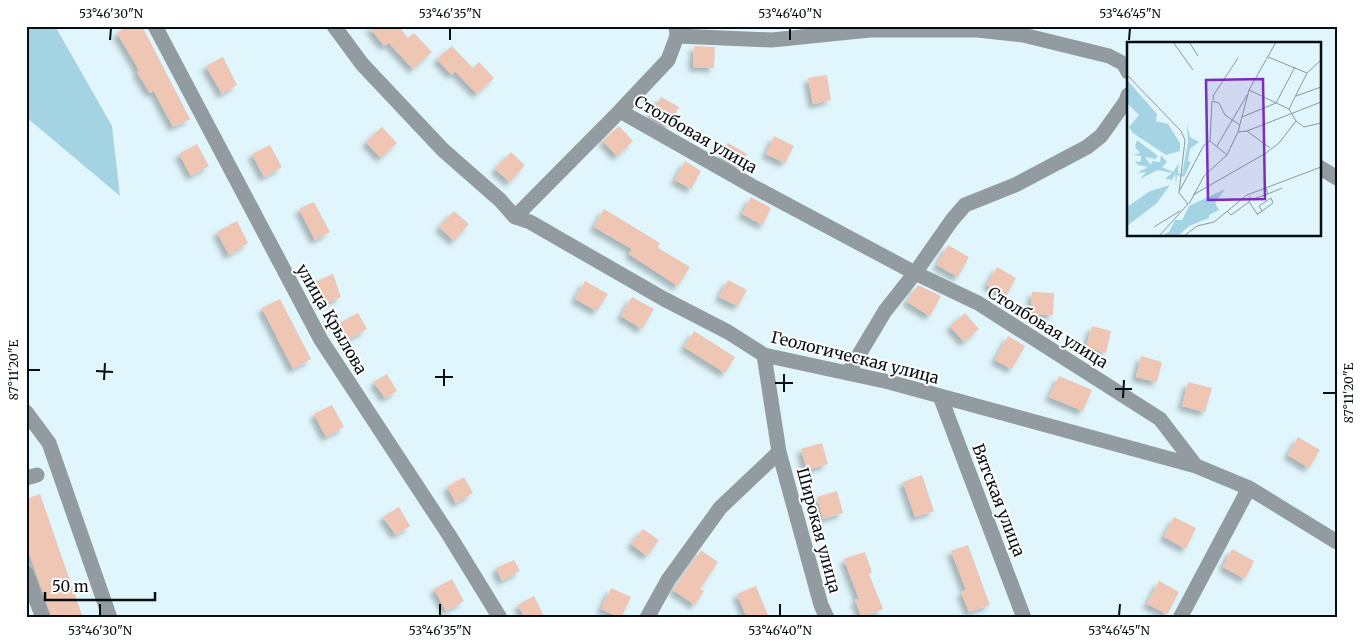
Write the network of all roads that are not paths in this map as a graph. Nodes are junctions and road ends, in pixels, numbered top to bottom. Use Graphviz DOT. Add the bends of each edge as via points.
graph roads {
  1 [pos="155,26"];
  2 [pos="334,26"];
  3 [pos="677,31"];
  4 [pos="1127,70"];
  5 [pos="1127,98"];
  6 [pos="620,111"];
  7 [pos="1320,168"];
  8 [pos="1337,178"];
  9 [pos="515,217"];
  10 [pos="915,273"];
  11 [pos="764,355"];
  12 [pos="848,373"];
  13 [pos="940,396"];
  14 [pos="26,412"];
  15 [pos="779,452"];
  16 [pos="1196,466"];
  17 [pos="1249,488"];
  18 [pos="1337,542"];
  19 [pos="26,574"];
  20 [pos="42,618"];
  21 [pos="110,618"];
  22 [pos="500,618"];
  23 [pos="647,618"];
  24 [pos="826,618"];
  25 [pos="1024,618"];
  26 [pos="1180,618"];
  1 -- 22 [label="street, улица Крылова" via="320,340"];
  2 -- 9 [label="street, Геологическая улица" via="362,64 443,150"];
  3 -- 4 [label="street" via="772,40 870,30 977,30 1022,35 1109,56 1124,64"];
  3 -- 6 [label="street" via="668,60"];
  5 -- 10 [label="street" via="1102,136 1087,147 1014,185 964,205"];
  6 -- 9 [label="street"];
  6 -- 10 [label="street, Столбовая улица"];
  7 -- 8 [label="street"];
  9 -- 11 [label="street, Геологическая улица" via="538,226"];
  10 -- 12 [label="street" via="885,311"];
  10 -- 16 [label="street, Столбовая улица" via="978,303 1160,419"];
  11 -- 12 [label="street, Геологическая улица"];
  11 -- 15 [label="street, Широкая улица"];
  12 -- 13 [label="street, Геологическая улица"];
  13 -- 16 [label="street, Геологическая улица"];
  13 -- 25 [label="street, Вятская улица"];
  14 -- 21 [label="street" via="50,443"];
  15 -- 23 [label="street" via="720,508 668,580"];
  15 -- 24 [label="street, Широкая улица"];
  16 -- 17 [label="street, Геологическая улица"];
  17 -- 18 [label="street, Геологическая улица"];
  17 -- 26 [label="street"];
  19 -- 20 [label="street"];
}
